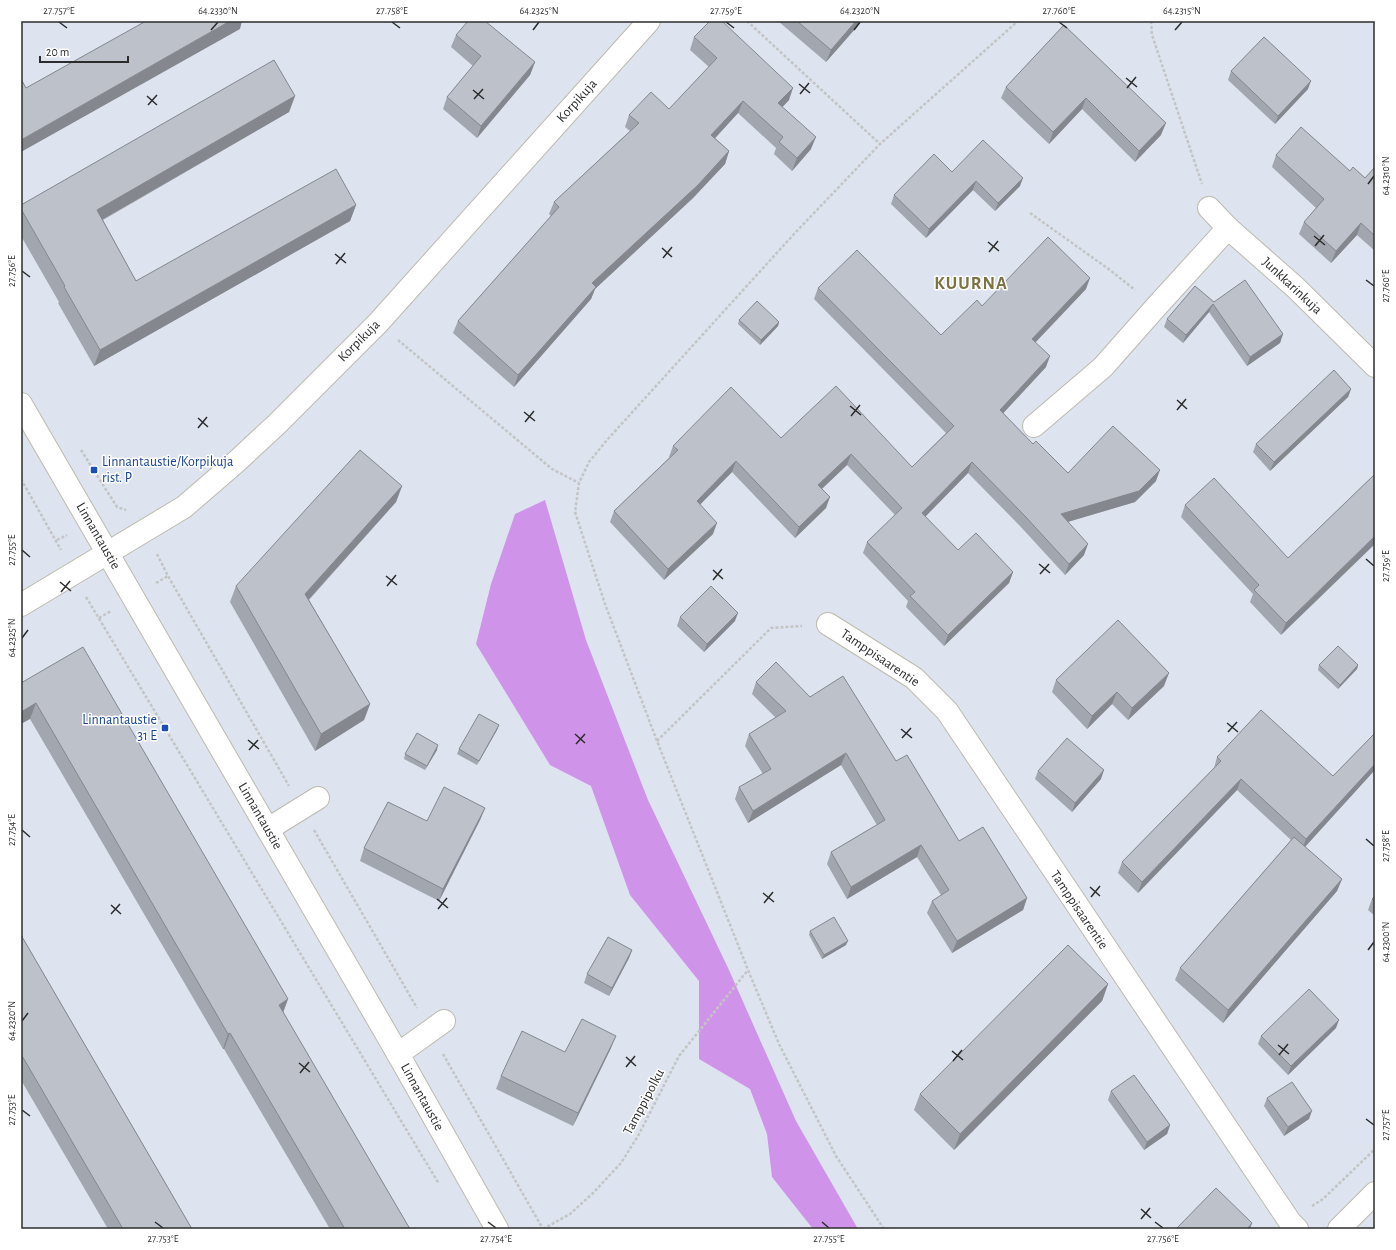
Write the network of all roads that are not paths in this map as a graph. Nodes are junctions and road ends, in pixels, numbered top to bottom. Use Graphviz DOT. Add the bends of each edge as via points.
graph roads {
  1 [pos="649,21"];
  2 [pos="1208,208"];
  3 [pos="1228,228"];
  4 [pos="1375,366"];
  5 [pos="21,404"];
  6 [pos="1034,426"];
  7 [pos="108,553"];
  8 [pos="21,605"];
  9 [pos="828,624"];
  10 [pos="310,803"];
  11 [pos="268,829"];
  12 [pos="437,1026"];
  13 [pos="398,1054"];
  14 [pos="1375,1193"];
  15 [pos="1293,1225"];
  16 [pos="497,1229"];
  17 [pos="1339,1229"];
  1 -- 7 [label="street, Korpikuja" via="378,323 277,424 184,507"];
  2 -- 3 [label="street, Junkkarinkuja"];
  3 -- 4 [label="street, Junkkarinkuja" via="1296,288"];
  3 -- 6 [label="street" via="1103,368"];
  5 -- 7 [label="street, Linnantaustie"];
  7 -- 8 [label="street, Korpikuja"];
  7 -- 11 [label="street, Linnantaustie"];
  9 -- 15 [label="street, Tamppisaarentie" via="914,678 947,711"];
  10 -- 11 [label="street"];
  11 -- 13 [label="street, Linnantaustie"];
  12 -- 13 [label="street"];
  13 -- 16 [label="street, Linnantaustie"];
  14 -- 17 [label="street"];
}
